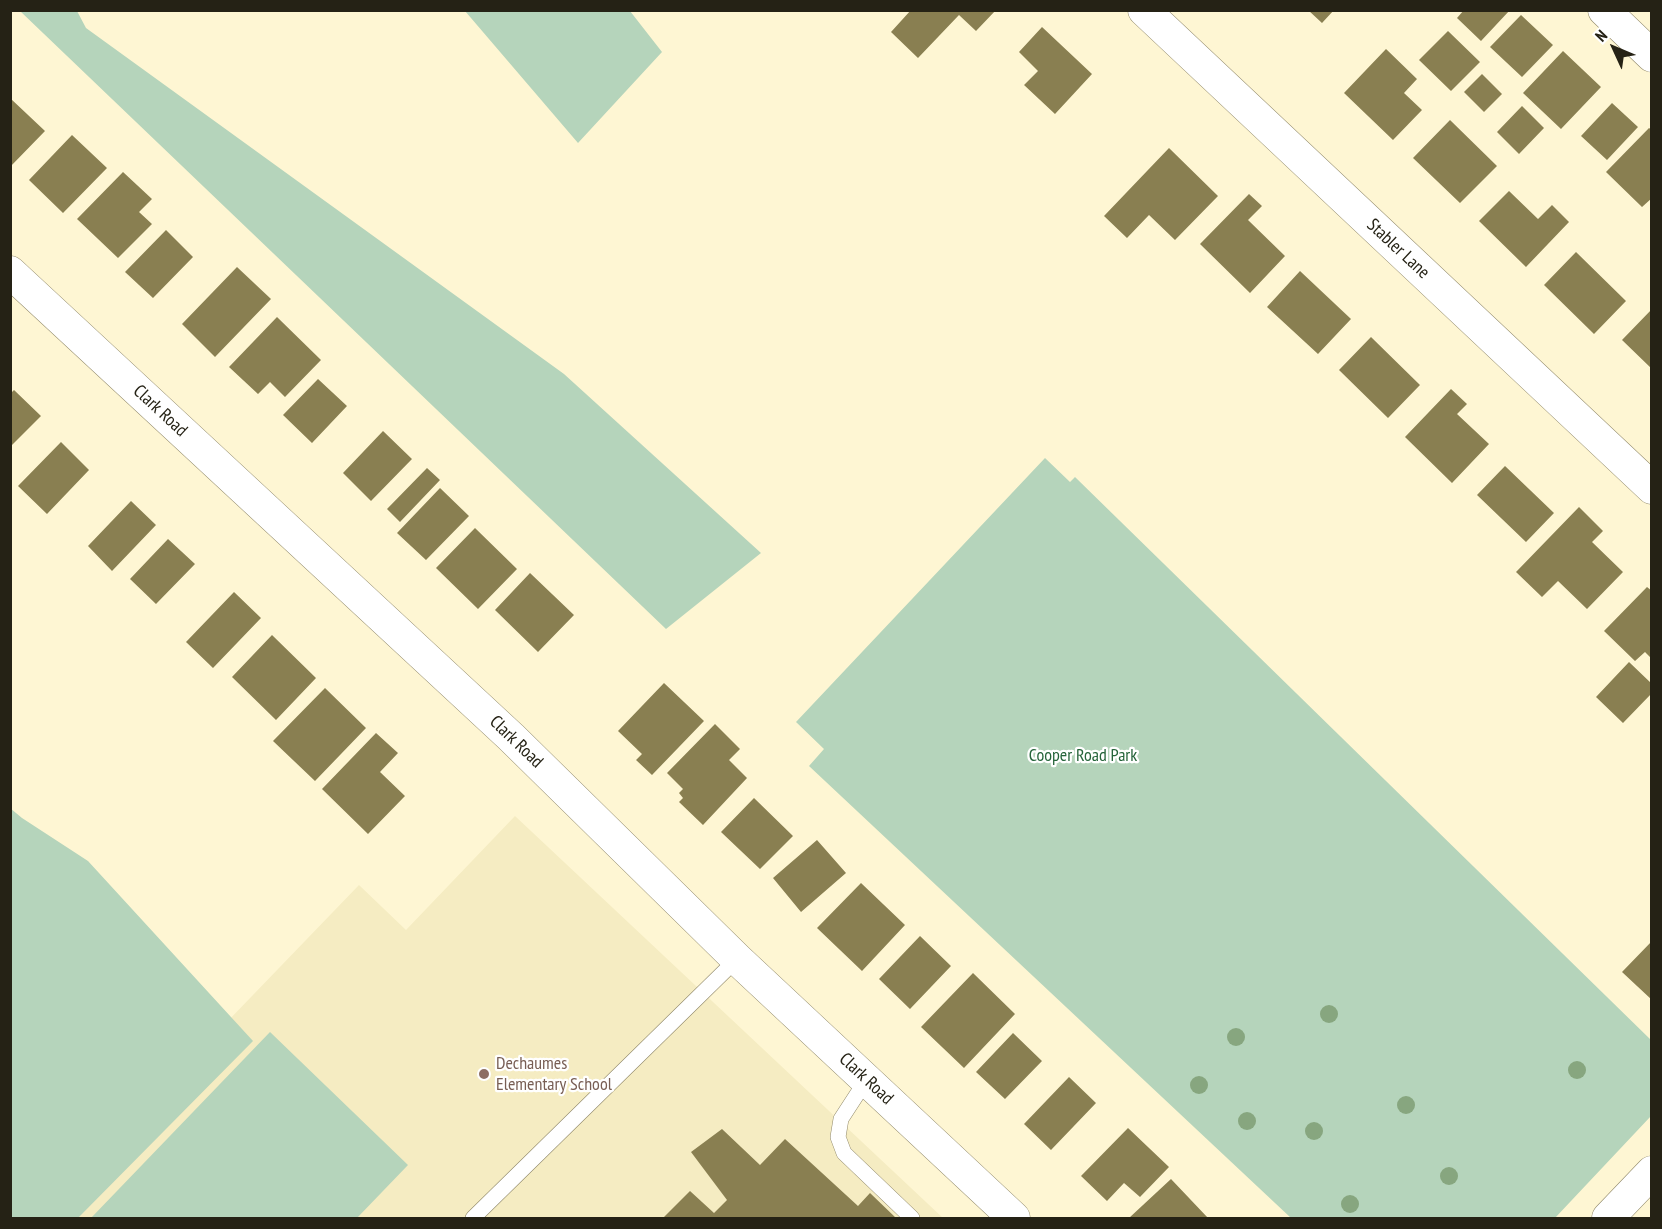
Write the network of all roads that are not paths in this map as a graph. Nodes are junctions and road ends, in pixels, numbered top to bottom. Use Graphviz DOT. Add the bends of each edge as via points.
graph roads {
  1 [pos="1144,10"];
  2 [pos="1604,10"];
  3 [pos="1652,56"];
  4 [pos="10,272"];
  5 [pos="1652,488"];
  6 [pos="737,959"];
  7 [pos="867,1080"];
  8 [pos="1652,1172"];
  9 [pos="473,1218"];
  10 [pos="912,1218"];
  11 [pos="1014,1218"];
  12 [pos="1608,1218"];
  1 -- 5 [label="street, Stabler Lane"];
  2 -- 3 [label="street"];
  4 -- 6 [label="street, Clark Road" via="511,737"];
  6 -- 7 [label="street, Clark Road"];
  6 -- 9 [label="lane"];
  7 -- 10 [label="lane" via="841,1119 838,1137 844,1153"];
  7 -- 11 [label="street, Clark Road"];
  8 -- 12 [label="street"];
}
